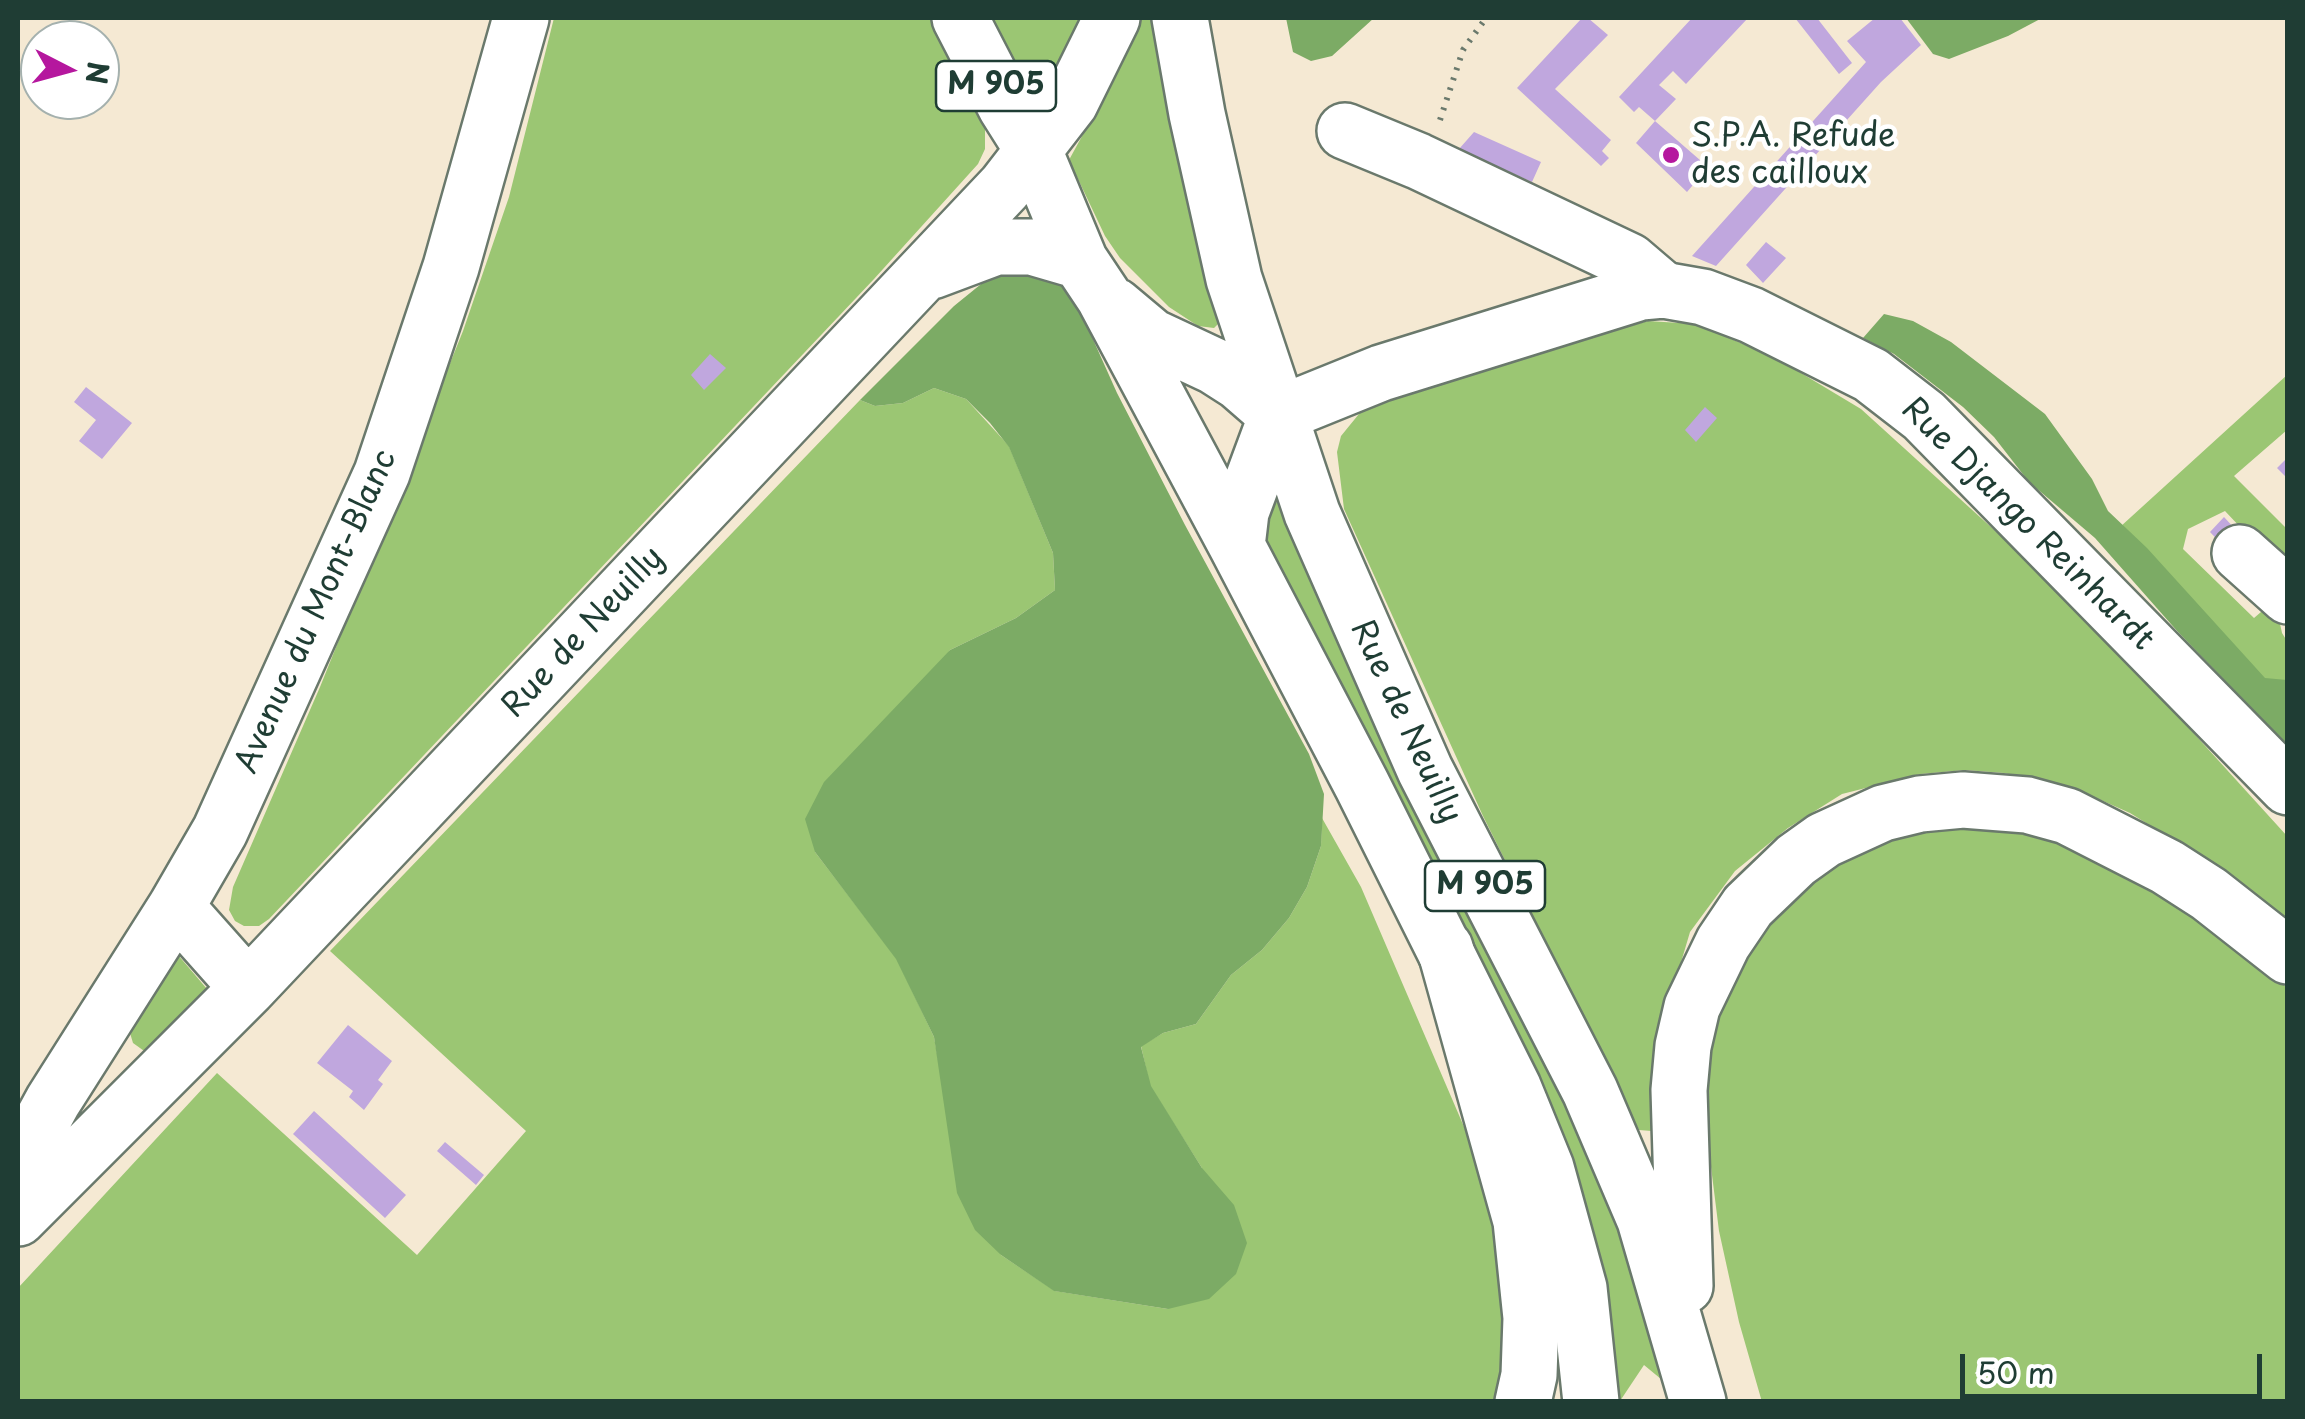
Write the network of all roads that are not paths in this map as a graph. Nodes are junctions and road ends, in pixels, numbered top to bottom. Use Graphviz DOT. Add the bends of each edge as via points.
graph roads {
  1 [pos="521,18"];
  2 [pos="960,18"];
  3 [pos="1112,18"];
  4 [pos="1180,18"];
  5 [pos="1345,130"];
  6 [pos="1035,153"];
  7 [pos="920,276"];
  8 [pos="1092,279"];
  9 [pos="1663,290"];
  10 [pos="1276,416"];
  11 [pos="1237,546"];
  12 [pos="2240,553"];
  13 [pos="2288,596"];
  14 [pos="2283,785"];
  15 [pos="176,907"];
  16 [pos="1445,948"];
  17 [pos="2288,956"];
  18 [pos="248,988"];
  19 [pos="18,1166"];
  20 [pos="18,1218"];
  21 [pos="1693,1380"];
  22 [pos="1523,1402"];
  23 [pos="1591,1402"];
  1 -- 15 [label="main road, Avenue du Mont-Blanc" via="451,267 382,473 220,830"];
  2 -- 6 [label="main road, M 905"];
  3 -- 6 [label="main road, Rue de Neuilly" via="1070,104"];
  4 -- 10 [label="main road, Rue de Neuilly / M 905" via="1234,280"];
  5 -- 9 [label="main road" via="1628,262"];
  6 -- 7 [label="main road, Rue de Neuilly"];
  6 -- 8 [label="main road, M 905"];
  7 -- 8 [label="main road" via="996,247 1032,247"];
  7 -- 18 [label="main road, Rue de Neuilly"];
  8 -- 10 [label="main road" via="1152,337 1240,382"];
  8 -- 11 [label="main road, M 905"];
  9 -- 10 [label="main road, Rue Django Reinhardt" via="1382,373"];
  9 -- 14 [label="main road, Rue Django Reinhardt" via="1704,298 1815,345 1871,374 1924,416"];
  10 -- 11 [label="main road" via="1241,512"];
  10 -- 21 [label="main road, Rue de Neuilly / M 905" via="1424,770 1590,1091 1645,1220"];
  11 -- 16 [label="main road, M 905"];
  12 -- 13 [label="main road"];
  15 -- 18 [label="main road"];
  15 -- 19 [label="main road, Avenue du Mont-Blanc"];
  16 -- 22 [label="main road" via="1521,1221 1531,1318"];
  16 -- 23 [label="main road, M 905" via="1546,1168 1579,1288"];
  17 -- 21 [label="main road" via="2168,867 2067,816 2027,806 1920,804 1824,840 1748,906 1692,1007 1679,1090"];
  18 -- 20 [label="main road, Rue de Neuilly"];
}
